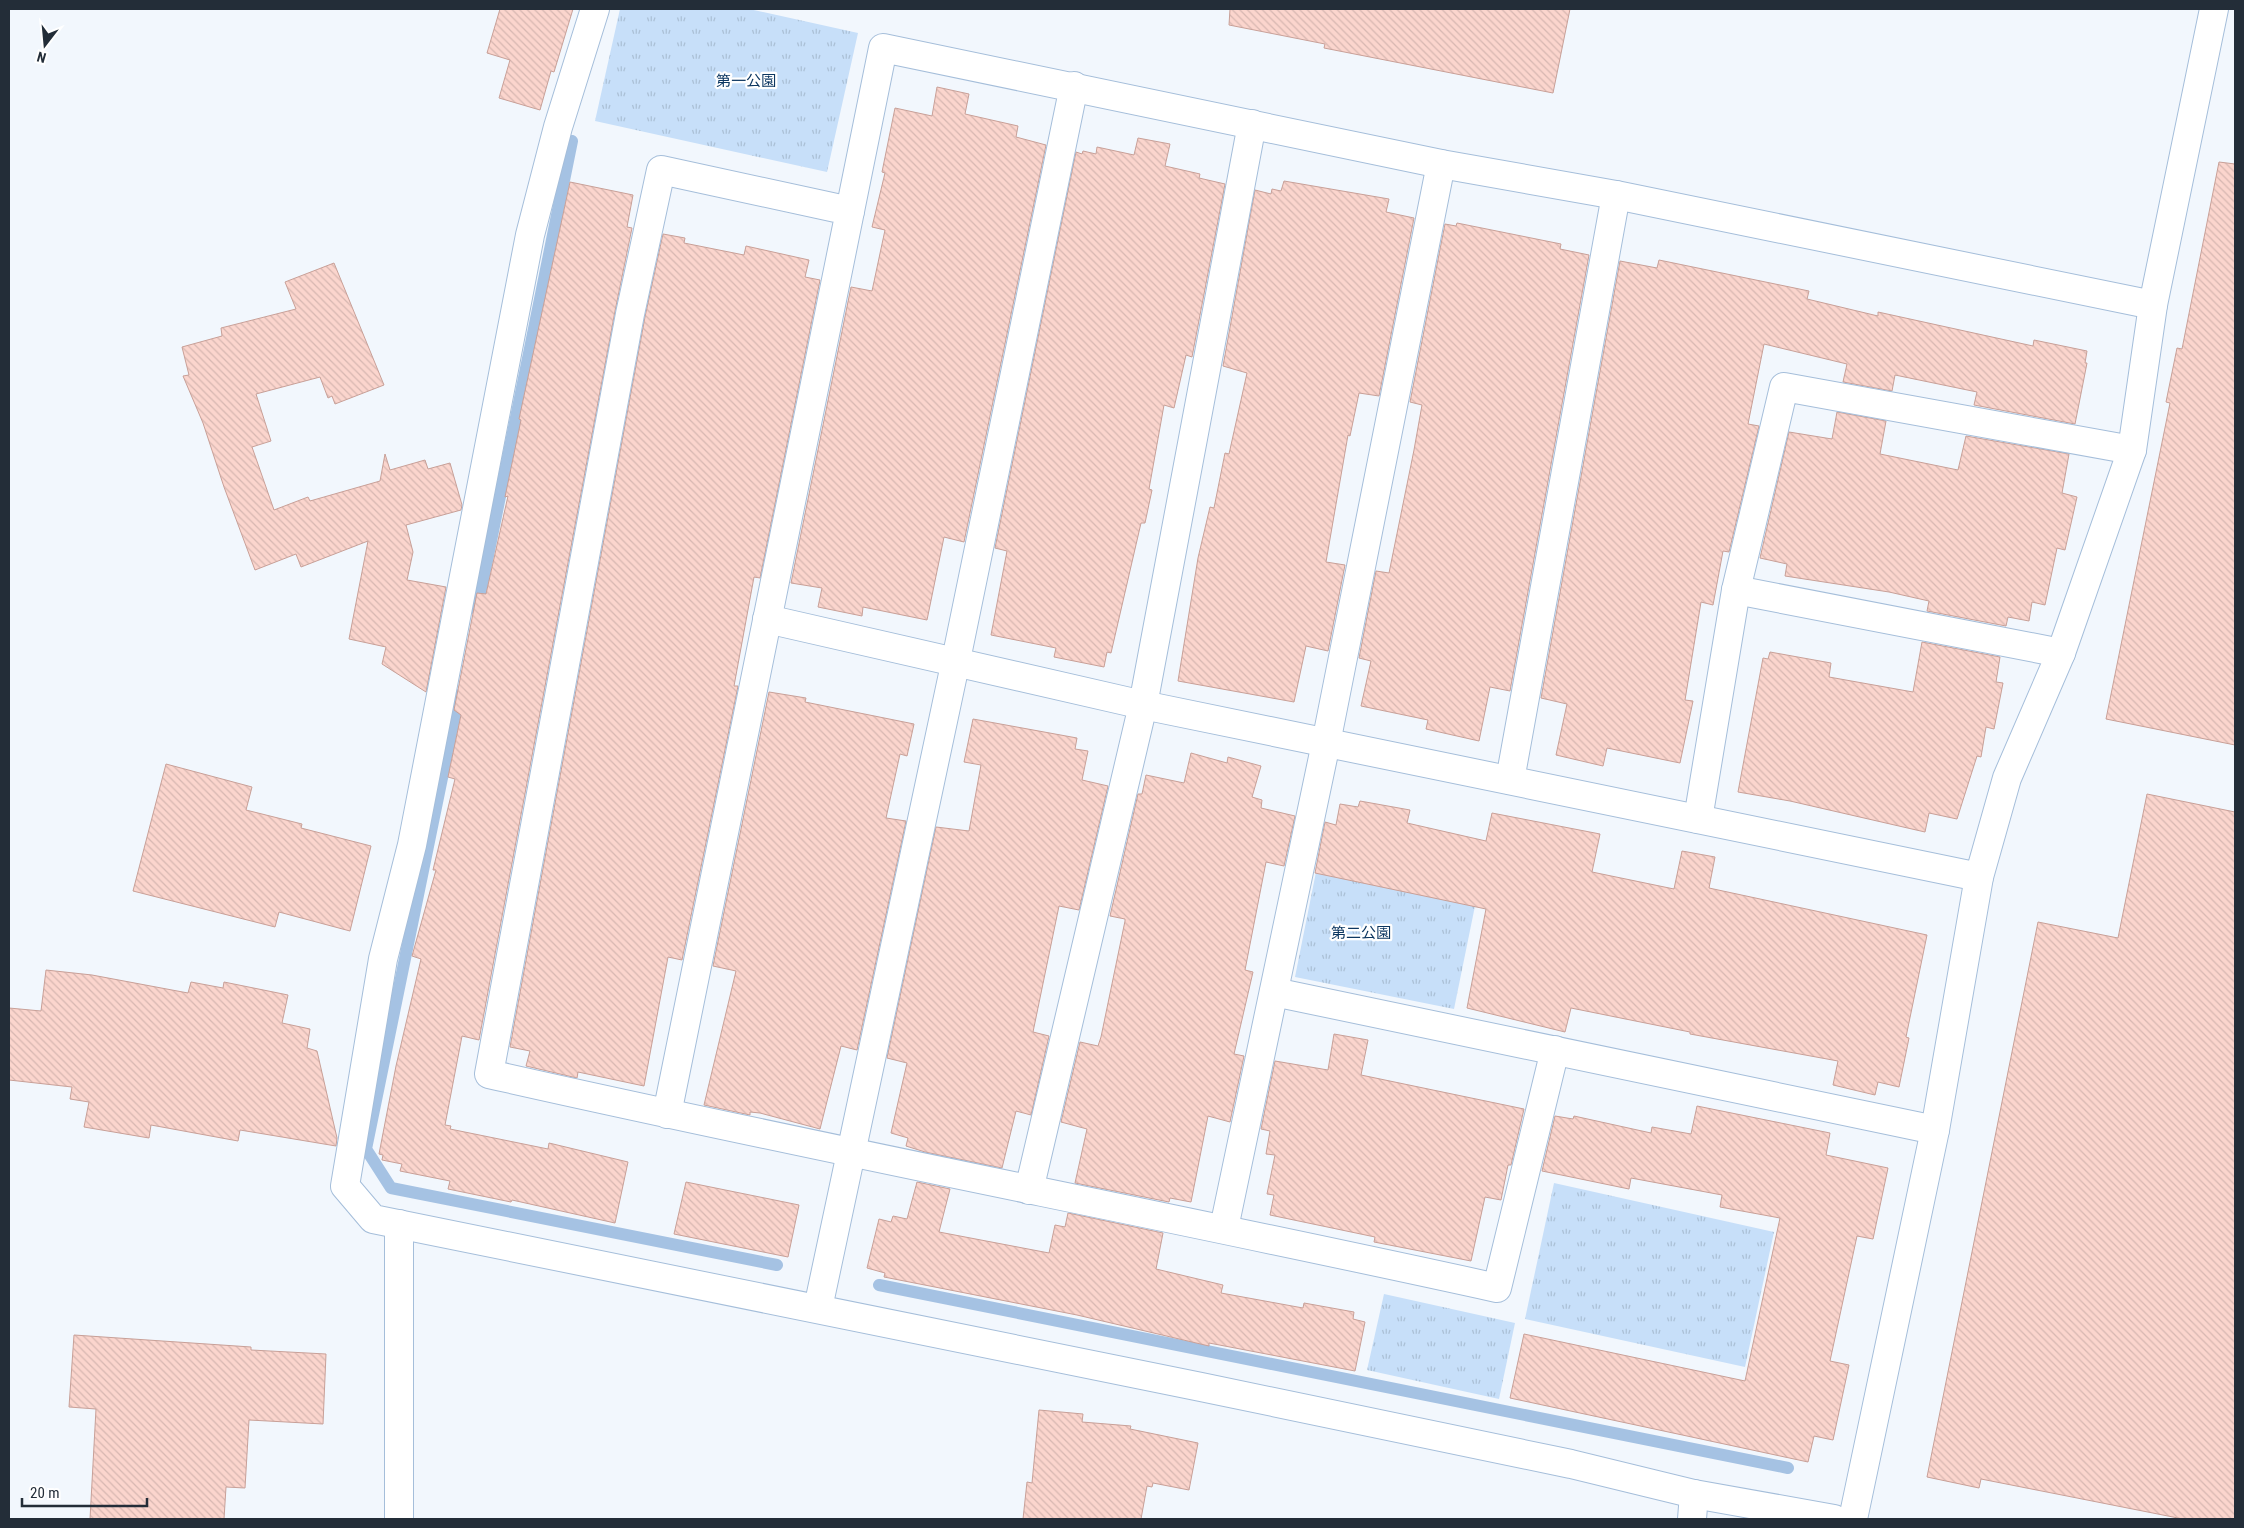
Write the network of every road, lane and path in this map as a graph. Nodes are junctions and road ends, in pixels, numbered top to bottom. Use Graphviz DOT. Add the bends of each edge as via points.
graph roads {
  1 [pos="595,9"];
  2 [pos="2214,9"];
  3 [pos="1074,86"];
  4 [pos="1252,124"];
  5 [pos="1441,164"];
  6 [pos="1616,194"];
  7 [pos="850,211"];
  8 [pos="2153,305"];
  9 [pos="2132,450"];
  10 [pos="1736,590"];
  11 [pos="768,619"];
  12 [pos="2061,652"];
  13 [pos="956,660"];
  14 [pos="1143,705"];
  15 [pos="1326,743"];
  16 [pos="1510,780"];
  17 [pos="1698,819"];
  18 [pos="1979,877"];
  19 [pos="1274,992"];
  20 [pos="1555,1050"];
  21 [pos="667,1114"];
  22 [pos="1935,1130"];
  23 [pos="852,1153"];
  24 [pos="1029,1190"];
  25 [pos="399,1224"];
  26 [pos="1224,1228"];
  27 [pos="818,1308"];
  28 [pos="1693,1507"];
  29 [pos="399,1519"];
  30 [pos="1834,1519"];
  31 [pos="1853,1519"];
  1 -- 25 [label="street" via="558,127 530,235 412,845 383,959 345,1186 373,1219"];
  2 -- 8 [label="street"];
  3 -- 4 [label="street"];
  3 -- 7 [label="street" via="883,48"];
  3 -- 13 [label="street"];
  4 -- 5 [label="street"];
  4 -- 14 [label="street"];
  5 -- 6 [label="street"];
  5 -- 15 [label="street"];
  6 -- 8 [label="street"];
  6 -- 16 [label="street"];
  7 -- 11 [label="street"];
  7 -- 21 [label="street" via="661,170 630,314 489,1074"];
  8 -- 9 [label="street"];
  9 -- 10 [label="street" via="1784,387"];
  9 -- 12 [label="street"];
  10 -- 12 [label="street"];
  10 -- 17 [label="street"];
  11 -- 13 [label="street"];
  11 -- 21 [label="street"];
  12 -- 18 [label="street" via="2007,778"];
  13 -- 14 [label="street"];
  13 -- 23 [label="street"];
  14 -- 15 [label="street"];
  14 -- 24 [label="street"];
  15 -- 16 [label="street"];
  15 -- 19 [label="street"];
  16 -- 17 [label="street"];
  17 -- 18 [label="street"];
  18 -- 22 [label="street"];
  19 -- 20 [label="street"];
  19 -- 26 [label="street"];
  20 -- 22 [label="street"];
  20 -- 26 [label="street" via="1497,1288"];
  21 -- 23 [label="street"];
  22 -- 31 [label="street"];
  23 -- 24 [label="street"];
  23 -- 27 [label="street"];
  24 -- 26 [label="street"];
  25 -- 27 [label="street"];
  25 -- 29 [label="street"];
  27 -- 28 [label="street" via="1562,1462"];
  28 -- 30 [label="street"];
}
